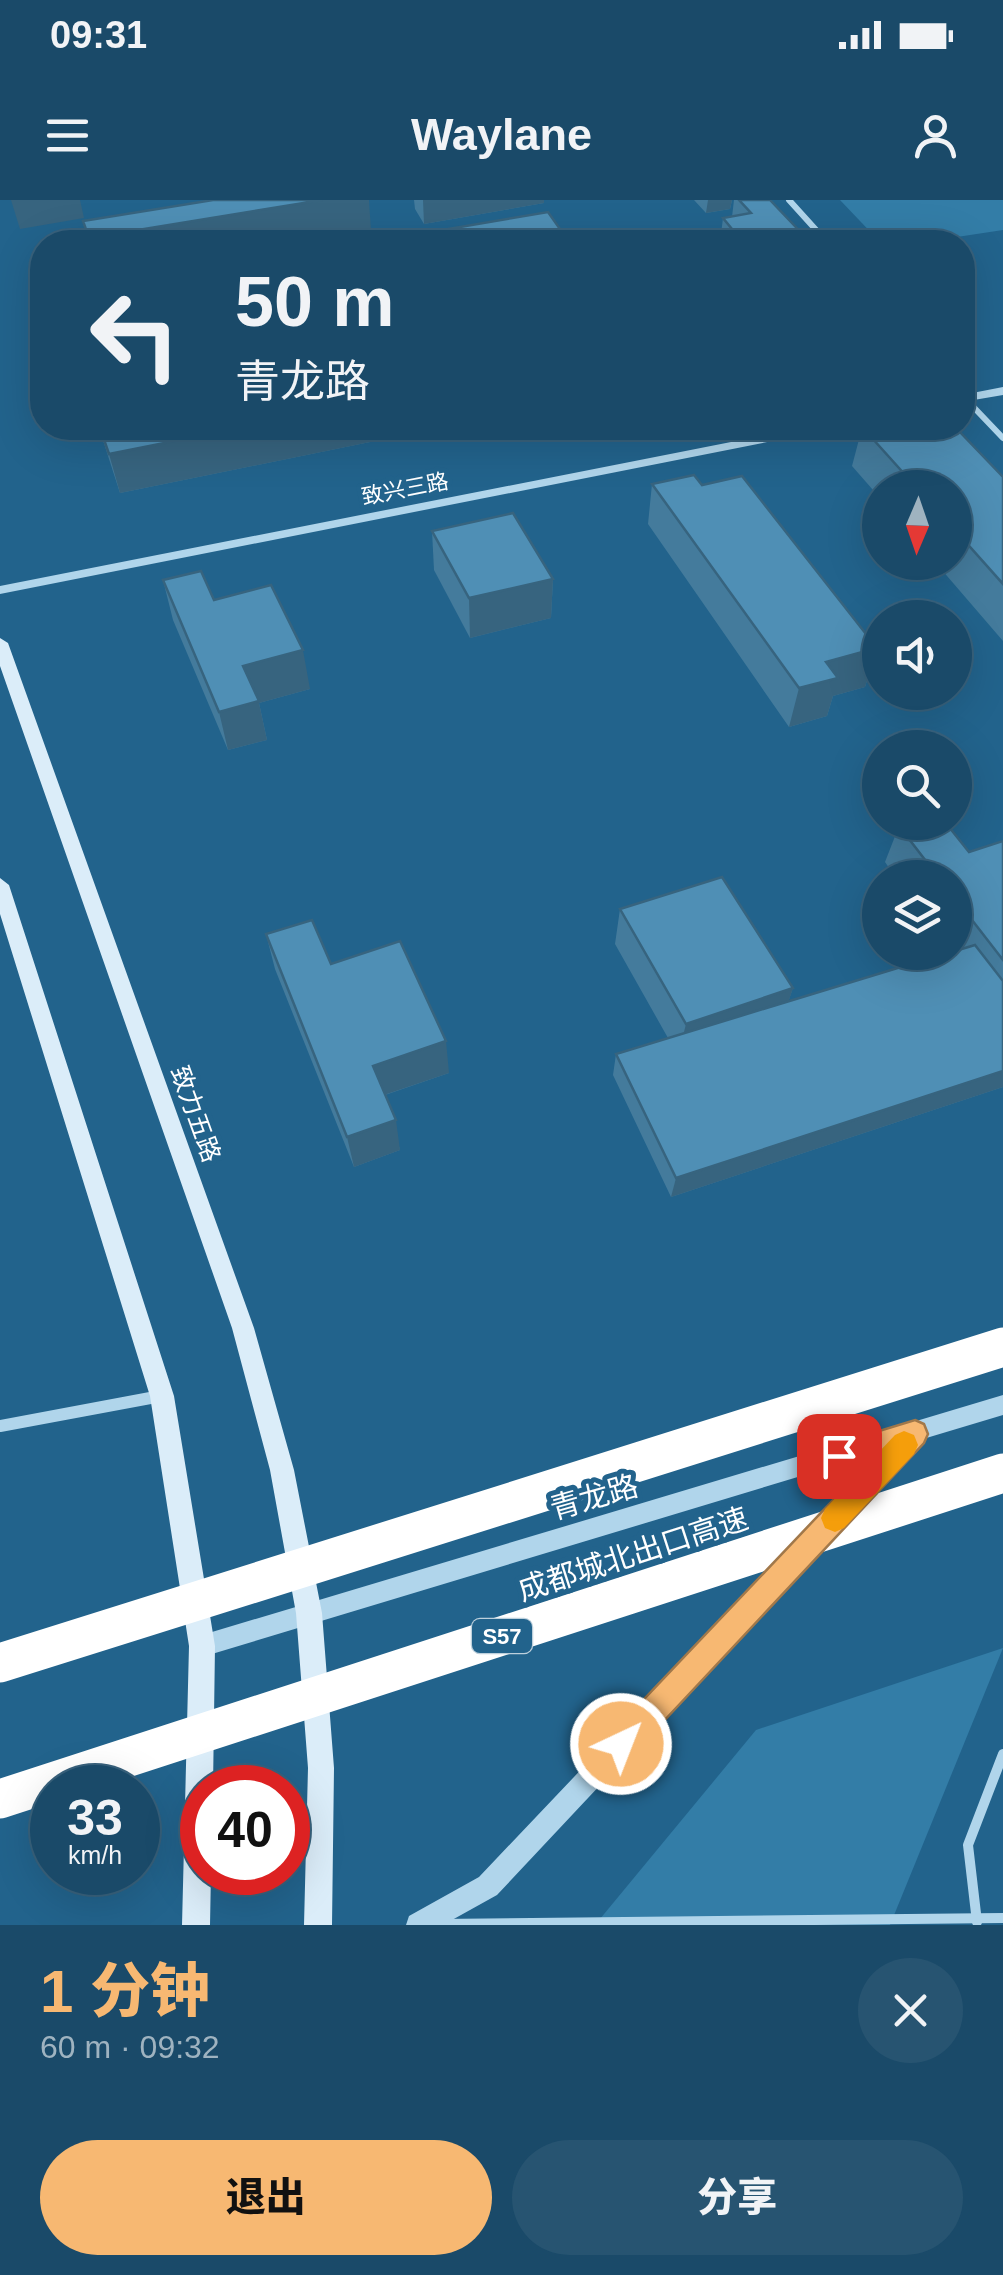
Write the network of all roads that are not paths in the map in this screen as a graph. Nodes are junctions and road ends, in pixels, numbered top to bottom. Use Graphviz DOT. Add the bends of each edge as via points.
graph roads {
  1 [pos="789,200"];
  2 [pos="816,230"];
  3 [pos="1003,390"];
  4 [pos="975,395"];
  5 [pos="975,409"];
  6 [pos="1003,438"];
  7 [pos="757,440"];
  8 [pos="0,590"];
  9 [pos="0,643"];
  10 [pos="0,885"];
  11 [pos="1003,1347"];
  12 [pos="162,1396"];
  13 [pos="1003,1405"];
  14 [pos="0,1426"];
  15 [pos="915,1434"];
  16 [pos="1003,1473"];
  17 [pos="309,1612"];
  18 [pos="202,1646"];
  19 [pos="0,1663"];
  20 [pos="1003,1754"];
  21 [pos="0,1799"];
  22 [pos="1003,1918"];
  23 [pos="976,1923"];
  24 [pos="196,1925"];
  25 [pos="318,1925"];
  26 [pos="418,1925"];
  1 -- 2 [label="street"];
  3 -- 4 [label="street"];
  5 -- 6 [label="street"];
  7 -- 8 [label="street, 致兴三路"];
  9 -- 17 [label="main road, 致力五路" via="243,1328 282,1470"];
  10 -- 12 [label="main road"];
  11 -- 19 [label="highway, bridge"];
  12 -- 14 [label="street"];
  12 -- 18 [label="main road"];
  13 -- 15 [label="street, 青龙路"];
  15 -- 17 [label="street, 青龙路"];
  15 -- 26 [label="street" via="488,1886"];
  16 -- 21 [label="highway, 成都城北出口高速 / S57, bridge"];
  17 -- 18 [label="street, 青龙路"];
  17 -- 25 [label="main road, 致力五路" via="321,1768"];
  18 -- 24 [label="main road"];
  20 -- 23 [label="lane" via="968,1844"];
  22 -- 23 [label="lane"];
  23 -- 26 [label="lane"];
}
